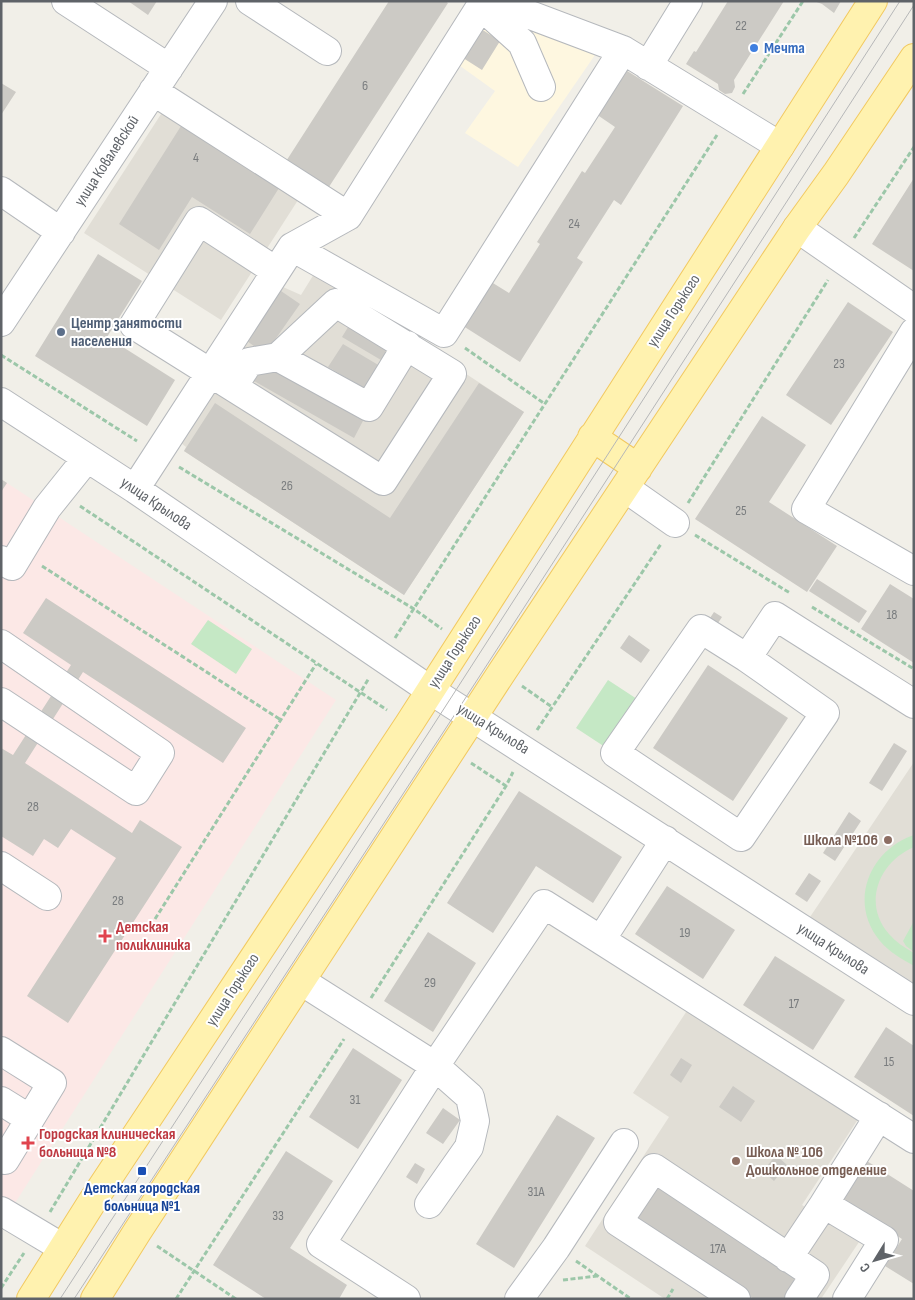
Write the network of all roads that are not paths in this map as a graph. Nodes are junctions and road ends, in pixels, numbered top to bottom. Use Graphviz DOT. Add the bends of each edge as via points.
graph roads {
  1 [pos="66,1"];
  2 [pos="213,1"];
  3 [pos="250,1"];
  4 [pos="688,1"];
  5 [pos="873,1"];
  6 [pos="486,3"];
  7 [pos="623,50"];
  8 [pos="327,51"];
  9 [pos="914,58"];
  10 [pos="648,66"];
  11 [pos="169,68"];
  12 [pos="540,87"];
  13 [pos="153,91"];
  14 [pos="780,146"];
  15 [pos="1,191"];
  16 [pos="348,216"];
  17 [pos="796,228"];
  18 [pos="61,232"];
  19 [pos="292,247"];
  20 [pos="276,272"];
  21 [pos="914,308"];
  22 [pos="1,322"];
  23 [pos="914,332"];
  24 [pos="407,345"];
  25 [pos="278,357"];
  26 [pos="210,373"];
  27 [pos="233,387"];
  28 [pos="1,402"];
  29 [pos="592,437"];
  30 [pos="87,458"];
  31 [pos="632,478"];
  32 [pos="134,489"];
  33 [pos="676,523"];
  34 [pos="11,556"];
  35 [pos="914,571"];
  36 [pos="1,644"];
  37 [pos="747,658"];
  38 [pos="430,690"];
  39 [pos="1,702"];
  40 [pos="914,704"];
  41 [pos="474,717"];
  42 [pos="664,840"];
  43 [pos="1,866"];
  44 [pos="47,896"];
  45 [pos="601,940"];
  46 [pos="301,981"];
  47 [pos="914,1001"];
  48 [pos="1,1050"];
  49 [pos="435,1066"];
  50 [pos="1,1101"];
  51 [pos="879,1116"];
  52 [pos="30,1119"];
  53 [pos="914,1138"];
  54 [pos="624,1143"];
  55 [pos="2,1163"];
  56 [pos="429,1204"];
  57 [pos="824,1204"];
  58 [pos="1,1211"];
  59 [pos="63,1248"];
  60 [pos="788,1258"];
  61 [pos="31,1299"];
  62 [pos="95,1299"];
  63 [pos="406,1299"];
  64 [pos="519,1299"];
  65 [pos="736,1299"];
  66 [pos="799,1299"];
  67 [pos="848,1299"];
  1 -- 11 [label="street"];
  2 -- 11 [label="street, улица Ковалевской"];
  3 -- 8 [label="street"];
  4 -- 10 [label="street"];
  5 -- 14 [label="main road, улица Горького"];
  6 -- 7 [label="street"];
  6 -- 12 [label="street" via="522,43"];
  6 -- 16 [label="street"];
  7 -- 10 [label="street"];
  7 -- 19 [label="street" via="444,333"];
  9 -- 17 [label="main road"];
  10 -- 14 [label="street"];
  11 -- 13 [label="street, улица Ковалевской"];
  13 -- 16 [label="street"];
  13 -- 18 [label="street, улица Ковалевской"];
  14 -- 29 [label="main road, улица Горького"];
  15 -- 18 [label="street"];
  16 -- 19 [label="street"];
  17 -- 21 [label="street"];
  17 -- 31 [label="main road"];
  18 -- 22 [label="street, улица Ковалевской"];
  19 -- 20 [label="street"];
  20 -- 26 [label="street"];
  20 -- 26 [label="street" via="199,221 134,325"];
  23 -- 35 [label="street" via="806,509"];
  24 -- 25 [label="street" via="336,303"];
  24 -- 25 [label="street" via="369,407"];
  24 -- 27 [label="street" via="452,374 383,481"];
  25 -- 27 [label="street" via="249,362"];
  26 -- 27 [label="street"];
  26 -- 32 [label="street"];
  28 -- 30 [label="street, улица Крылова"];
  29 -- 31 [label="main road"];
  29 -- 38 [label="main road, улица Горького"];
  30 -- 32 [label="street, улица Крылова"];
  30 -- 34 [label="street"];
  31 -- 33 [label="street"];
  31 -- 41 [label="main road"];
  32 -- 38 [label="street, улица Крылова"];
  36 -- 39 [label="street" via="160,753 136,791"];
  37 -- 37 [label="street" via="825,713 741,837 614,753 701,629"];
  37 -- 40 [label="street" via="775,616"];
  38 -- 41 [label="street, улица Крылова"];
  38 -- 59 [label="main road, улица Горького"];
  41 -- 42 [label="street, улица Крылова"];
  41 -- 46 [label="main road"];
  42 -- 45 [label="street"];
  42 -- 47 [label="street, улица Крылова"];
  43 -- 44 [label="street"];
  45 -- 49 [label="street" via="544,904"];
  45 -- 51 [label="street"];
  46 -- 49 [label="street"];
  46 -- 62 [label="main road"];
  48 -- 52 [label="street" via="52,1083"];
  49 -- 56 [label="street" via="470,1097 475,1121 468,1147"];
  49 -- 63 [label="street" via="321,1244"];
  50 -- 52 [label="street"];
  51 -- 53 [label="street"];
  51 -- 57 [label="street"];
  52 -- 55 [label="street"];
  54 -- 64 [label="street"];
  57 -- 60 [label="street"];
  57 -- 67 [label="street" via="884,1240"];
  58 -- 59 [label="street"];
  59 -- 61 [label="main road, улица Горького"];
  60 -- 65 [label="street" via="654,1168 618,1222"];
  60 -- 66 [label="street" via="815,1275"];
}
